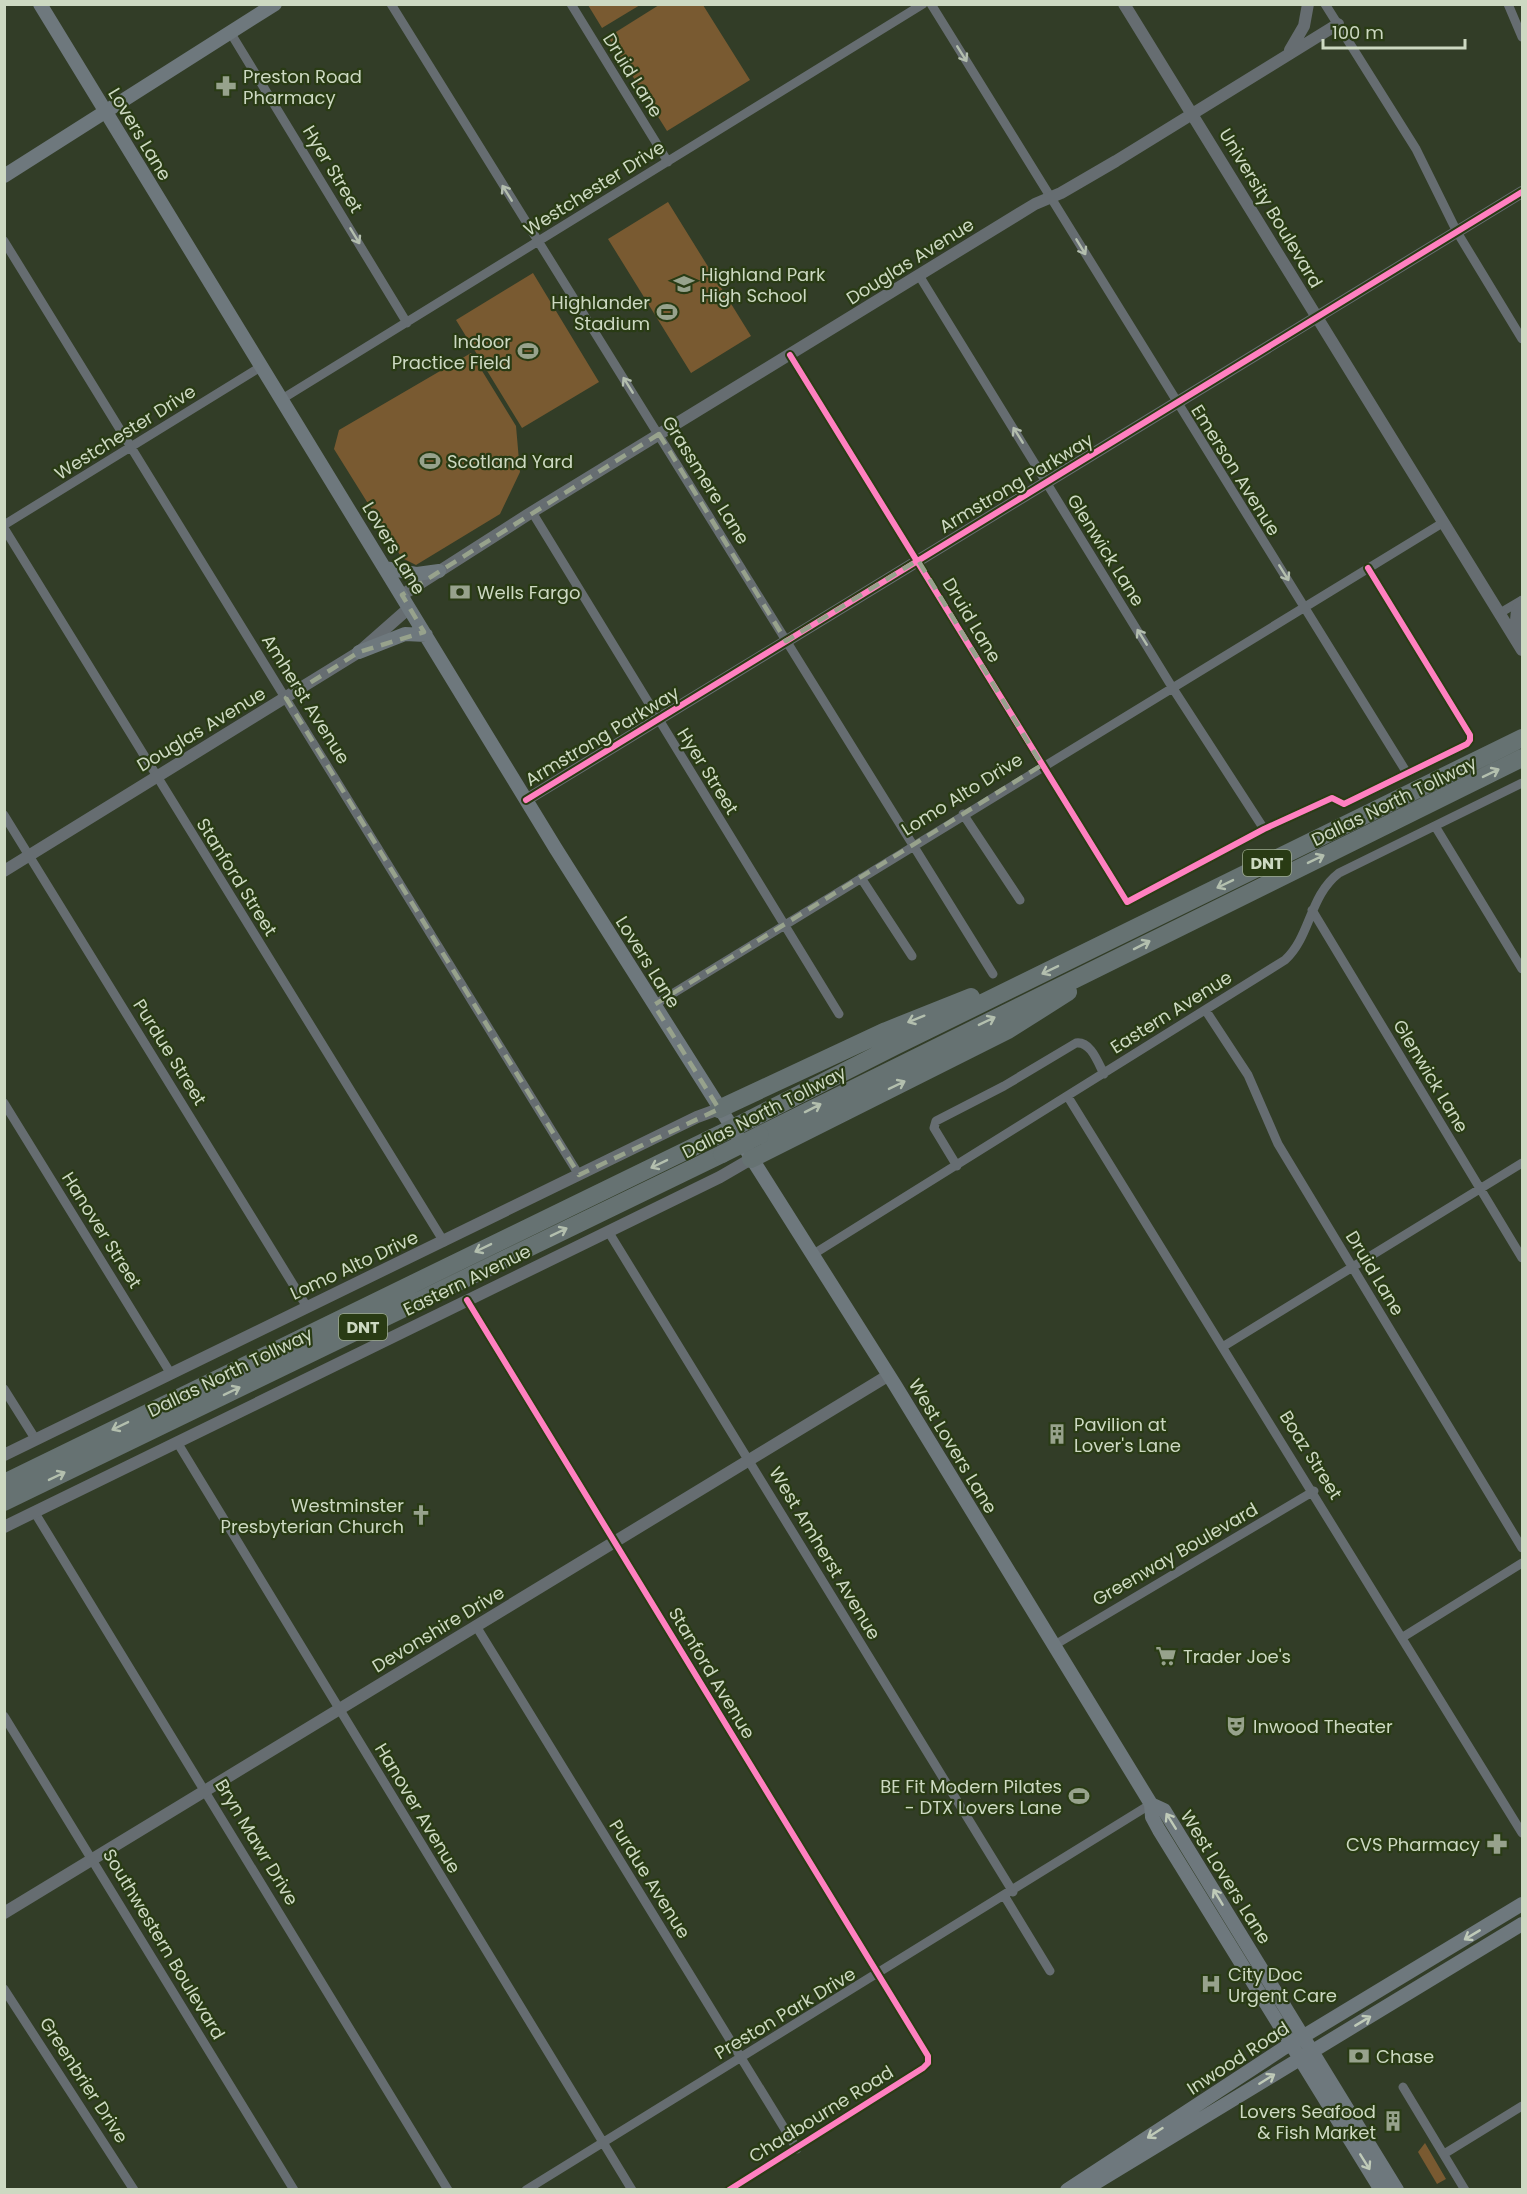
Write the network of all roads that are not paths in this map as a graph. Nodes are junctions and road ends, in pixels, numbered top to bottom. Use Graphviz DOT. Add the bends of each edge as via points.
graph roads {
  1 [pos="40,4"];
  2 [pos="275,4"];
  3 [pos="391,4"];
  4 [pos="571,4"];
  5 [pos="923,4"];
  6 [pos="932,4"];
  7 [pos="1124,4"];
  8 [pos="1308,4"];
  9 [pos="1325,4"];
  10 [pos="1508,4"];
  11 [pos="1338,24"];
  12 [pos="230,32"];
  13 [pos="1522,37"];
  14 [pos="1285,56"];
  15 [pos="106,112"];
  16 [pos="1192,113"];
  17 [pos="668,162"];
  18 [pos="4,176"];
  19 [pos="1522,192"];
  20 [pos="1051,197"];
  21 [pos="1457,232"];
  22 [pos="4,241"];
  23 [pos="538,242"];
  24 [pos="920,276"];
  25 [pos="1317,318"];
  26 [pos="407,323"];
  27 [pos="1522,339"];
  28 [pos="790,355"];
  29 [pos="262,366"];
  30 [pos="282,399"];
  31 [pos="1176,403"];
  32 [pos="659,434"];
  33 [pos="132,447"];
  34 [pos="1046,482"];
  35 [pos="532,512"];
  36 [pos="1444,522"];
  37 [pos="4,526"];
  38 [pos="918,560"];
  39 [pos="386,568"];
  40 [pos="1368,568"];
  41 [pos="439,571"];
  42 [pos="402,595"];
  43 [pos="1522,601"];
  44 [pos="1304,605"];
  45 [pos="409,608"];
  46 [pos="1500,613"];
  47 [pos="426,635"];
  48 [pos="786,641"];
  49 [pos="1522,650"];
  50 [pos="359,652"];
  51 [pos="1172,687"];
  52 [pos="286,698"];
  53 [pos="657,721"];
  54 [pos="1522,738"];
  55 [pos="1522,758"];
  56 [pos="1042,765"];
  57 [pos="1407,772"];
  58 [pos="156,777"];
  59 [pos="1522,783"];
  60 [pos="526,800"];
  61 [pos="963,814"];
  62 [pos="4,815"];
  63 [pos="1435,826"];
  64 [pos="1264,829"];
  65 [pos="913,845"];
  66 [pos="30,856"];
  67 [pos="4,871"];
  68 [pos="861,878"];
  69 [pos="1020,900"];
  70 [pos="1312,910"];
  71 [pos="784,925"];
  72 [pos="912,956"];
  73 [pos="1096,968"];
  74 [pos="1522,969"];
  75 [pos="993,974"];
  76 [pos="1011,989"];
  77 [pos="654,1005"];
  78 [pos="1206,1011"];
  79 [pos="839,1014"];
  80 [pos="1104,1074"];
  81 [pos="1068,1096"];
  82 [pos="4,1103"];
  83 [pos="719,1110"];
  84 [pos="756,1127"];
  85 [pos="717,1146"];
  86 [pos="751,1159"];
  87 [pos="1522,1163"];
  88 [pos="957,1166"];
  89 [pos="579,1175"];
  90 [pos="1481,1190"];
  91 [pos="608,1232"];
  92 [pos="444,1242"];
  93 [pos="812,1255"];
  94 [pos="1522,1258"];
  95 [pos="1352,1268"];
  96 [pos="467,1300"];
  97 [pos="307,1307"];
  98 [pos="1224,1346"];
  99 [pos="171,1374"];
  100 [pos="889,1375"];
  101 [pos="4,1389"];
  102 [pos="36,1440"];
  103 [pos="177,1442"];
  104 [pos="4,1455"];
  105 [pos="750,1461"];
  106 [pos="4,1483"];
  107 [pos="1314,1491"];
  108 [pos="4,1502"];
  109 [pos="35,1513"];
  110 [pos="4,1527"];
  111 [pos="616,1543"];
  112 [pos="1522,1548"];
  113 [pos="1522,1563"];
  114 [pos="476,1626"];
  115 [pos="1403,1637"];
  116 [pos="1053,1646"];
  117 [pos="338,1710"];
  118 [pos="4,1716"];
  119 [pos="207,1791"];
  120 [pos="1151,1804"];
  121 [pos="1522,1833"];
  122 [pos="93,1859"];
  123 [pos="1009,1894"];
  124 [pos="1522,1904"];
  125 [pos="4,1913"];
  126 [pos="1522,1924"];
  127 [pos="1237,1929"];
  128 [pos="1230,1943"];
  129 [pos="1050,1971"];
  130 [pos="879,1975"];
  131 [pos="4,1989"];
  132 [pos="1298,2040"];
  133 [pos="1307,2055"];
  134 [pos="741,2059"];
  135 [pos="928,2063"];
  136 [pos="1403,2087"];
  137 [pos="1522,2106"];
  138 [pos="1190,2118"];
  139 [pos="603,2143"];
  140 [pos="797,2149"];
  141 [pos="1444,2154"];
  142 [pos="134,2190"];
  143 [pos="294,2190"];
  144 [pos="448,2190"];
  145 [pos="526,2190"];
  146 [pos="632,2190"];
  147 [pos="729,2190"];
  148 [pos="1067,2190"];
  149 [pos="1084,2190"];
  150 [pos="1381,2190"];
  151 [pos="1397,2190"];
  152 [pos="1466,2190"];
  1 -- 15 [label="main road, Lovers Lane"];
  2 -- 12 [label="main road"];
  23 -- 3 [label="street, Grassmere Lane, one-way"];
  4 -- 17 [label="street, Druid Lane"];
  5 -- 17 [label="street, Westchester Drive"];
  6 -- 20 [label="street, Emerson Avenue, one-way"];
  7 -- 16 [label="street, University Boulevard"];
  8 -- 14 [label="street, Douglas Avenue" via="1298,39"];
  9 -- 11 [label="street"];
  10 -- 13 [label="street"];
  11 -- 14 [label="street, Douglas Avenue"];
  11 -- 21 [label="street" via="1427,168"];
  12 -- 15 [label="main road"];
  12 -- 26 [label="street, Hyer Street, one-way"];
  14 -- 16 [label="street, Douglas Avenue"];
  15 -- 18 [label="main road"];
  15 -- 29 [label="main road, Lovers Lane"];
  16 -- 20 [label="street, Douglas Avenue"];
  16 -- 25 [label="street, University Boulevard"];
  17 -- 23 [label="street, Westchester Drive"];
  19 -- 21 [label="street, Armstrong Parkway"];
  20 -- 24 [label="street, Douglas Avenue"];
  20 -- 31 [label="street, Emerson Avenue, one-way"];
  21 -- 25 [label="street, Armstrong Parkway"];
  21 -- 27 [label="street"];
  22 -- 33 [label="street, Amherst Avenue"];
  23 -- 26 [label="street, Westchester Drive"];
  32 -- 23 [label="street, Grassmere Lane, one-way"];
  24 -- 28 [label="street, Douglas Avenue"];
  34 -- 24 [label="street, Glenwick Lane, one-way"];
  25 -- 31 [label="street, Armstrong Parkway"];
  25 -- 36 [label="street, University Boulevard"];
  26 -- 30 [label="street, Westchester Drive"];
  28 -- 32 [label="street, Douglas Avenue"];
  28 -- 38 [label="street, Druid Lane"];
  29 -- 30 [label="main road, Lovers Lane"];
  29 -- 33 [label="street, Westchester Drive"];
  30 -- 39 [label="main road, Lovers Lane"];
  31 -- 34 [label="street, Armstrong Parkway"];
  31 -- 44 [label="street, Emerson Avenue, one-way"];
  32 -- 35 [label="street, Douglas Avenue"];
  32 -- 48 [label="street, Grassmere Lane"];
  33 -- 37 [label="street, Westchester Drive"];
  33 -- 52 [label="street, Amherst Avenue"];
  34 -- 38 [label="street, Armstrong Parkway"];
  51 -- 34 [label="street, Glenwick Lane, one-way"];
  35 -- 41 [label="street, Douglas Avenue"];
  35 -- 53 [label="street, Hyer Street"];
  36 -- 40 [label="street, Lomo Alto Drive"];
  36 -- 46 [label="street, University Boulevard"];
  37 -- 58 [label="street, Stanford Street"];
  38 -- 48 [label="street, Armstrong Parkway"];
  38 -- 56 [label="street, Druid Lane"];
  39 -- 41 [label="main road" via="417,574"];
  39 -- 42 [label="main road, Lovers Lane"];
  40 -- 44 [label="street, Lomo Alto Drive"];
  40 -- 57 [label="street" via="1470,735 1467,744"];
  41 -- 42 [label="street, Douglas Avenue"];
  42 -- 45 [label="main road, Lovers Lane"];
  43 -- 46 [label="street"];
  43 -- 49 [label="street" via="1516,620"];
  44 -- 51 [label="street, Lomo Alto Drive"];
  44 -- 57 [label="street, Emerson Avenue"];
  45 -- 47 [label="main road, Lovers Lane"];
  45 -- 50 [label="street, Douglas Avenue"];
  46 -- 49 [label="street, University Boulevard"];
  47 -- 50 [label="main road" via="405,634"];
  47 -- 60 [label="main road, Lovers Lane"];
  48 -- 53 [label="street, Armstrong Parkway"];
  48 -- 65 [label="street, Grassmere Lane"];
  50 -- 52 [label="street, Douglas Avenue"];
  51 -- 56 [label="street, Lomo Alto Drive"];
  51 -- 64 [label="street, Glenwick Lane"];
  52 -- 58 [label="street, Douglas Avenue"];
  52 -- 89 [label="street, Amherst Avenue"];
  53 -- 60 [label="street, Armstrong Parkway"];
  53 -- 71 [label="street, Hyer Street"];
  54 -- 76 [label="highway, Dallas North Tollway / DNT, one-way"];
  73 -- 55 [label="highway, Dallas North Tollway / DNT, one-way"];
  56 -- 61 [label="street, Lomo Alto Drive"];
  56 -- 64 [label="street, Druid Lane" via="1127,902"];
  57 -- 64 [label="street" via="1344,804 1332,798"];
  58 -- 66 [label="street, Douglas Avenue"];
  58 -- 92 [label="street, Stanford Street"];
  59 -- 63 [label="street, Eastern Avenue"];
  60 -- 77 [label="main road, Lovers Lane"];
  61 -- 65 [label="street, Lomo Alto Drive"];
  61 -- 69 [label="street"];
  62 -- 66 [label="street, Purdue Street"];
  63 -- 70 [label="street, Eastern Avenue" via="1339,873 1320,892"];
  63 -- 74 [label="street"];
  65 -- 68 [label="street, Lomo Alto Drive"];
  65 -- 75 [label="street, Grassmere Lane"];
  66 -- 67 [label="street, Douglas Avenue"];
  66 -- 97 [label="street, Purdue Street"];
  68 -- 71 [label="street, Lomo Alto Drive"];
  68 -- 72 [label="street"];
  70 -- 78 [label="street, Eastern Avenue" via="1292,954"];
  70 -- 90 [label="street, Glenwick Lane"];
  71 -- 77 [label="street, Lomo Alto Drive"];
  71 -- 79 [label="street, Hyer Street"];
  84 -- 73 [label="highway, Dallas North Tollway / DNT, one-way"];
  86 -- 73 [label="highway, one-way" via="1008,1030 1063,997"];
  76 -- 83 [label="highway, one-way" via="969,998 886,1031"];
  76 -- 84 [label="highway, Dallas North Tollway / DNT"];
  77 -- 83 [label="main road, Lovers Lane"];
  78 -- 80 [label="street, Eastern Avenue"];
  78 -- 95 [label="street, Druid Lane" via="1248,1075 1278,1144"];
  80 -- 81 [label="street, Eastern Avenue"];
  80 -- 88 [label="street" via="1090,1048 1076,1043 936,1121 934,1128"];
  81 -- 88 [label="street, Eastern Avenue"];
  81 -- 98 [label="street, Boaz Street"];
  82 -- 99 [label="street, Hanover Street"];
  83 -- 86 [label="main road, West Lovers Lane"];
  83 -- 89 [label="street, Lomo Alto Drive"];
  84 -- 85 [label="highway, Dallas North Tollway / DNT, bridge"];
  85 -- 106 [label="highway, Dallas North Tollway / DNT, one-way"];
  108 -- 85 [label="highway, Dallas North Tollway / DNT, one-way"];
  86 -- 91 [label="street, Eastern Avenue"];
  86 -- 93 [label="main road, West Lovers Lane"];
  87 -- 90 [label="street"];
  88 -- 93 [label="street, Eastern Avenue"];
  89 -- 92 [label="street, Lomo Alto Drive"];
  90 -- 94 [label="street, Glenwick Lane"];
  90 -- 95 [label="street"];
  91 -- 96 [label="street, Eastern Avenue"];
  91 -- 105 [label="street, West Amherst Avenue"];
  92 -- 97 [label="street, Lomo Alto Drive"];
  93 -- 100 [label="main road, West Lovers Lane"];
  95 -- 98 [label="street"];
  95 -- 112 [label="street, Druid Lane"];
  96 -- 103 [label="street, Eastern Avenue"];
  96 -- 111 [label="street, Stanford Avenue"];
  97 -- 99 [label="street, Lomo Alto Drive"];
  98 -- 107 [label="street, Boaz Street"];
  99 -- 102 [label="street, Lomo Alto Drive"];
  100 -- 105 [label="street, Devonshire Drive"];
  100 -- 116 [label="main road, West Lovers Lane"];
  101 -- 102 [label="street"];
  102 -- 104 [label="street, Lomo Alto Drive"];
  103 -- 109 [label="street, Eastern Avenue"];
  103 -- 117 [label="street, Hanover Avenue"];
  105 -- 111 [label="street, Devonshire Drive"];
  105 -- 123 [label="street, West Amherst Avenue"];
  107 -- 115 [label="street, Boaz Street"];
  107 -- 116 [label="street, Greenway Boulevard"];
  109 -- 110 [label="street, Eastern Avenue"];
  109 -- 119 [label="street, Bryn Mawr Drive"];
  111 -- 114 [label="street, Devonshire Drive"];
  111 -- 130 [label="street, Stanford Avenue"];
  113 -- 115 [label="street"];
  114 -- 117 [label="street, Devonshire Drive"];
  114 -- 134 [label="street, Purdue Avenue"];
  115 -- 121 [label="street, Boaz Street"];
  116 -- 120 [label="main road, West Lovers Lane"];
  117 -- 119 [label="street, Devonshire Drive"];
  117 -- 139 [label="street, Hanover Avenue"];
  118 -- 122 [label="street, Southwestern Boulevard"];
  119 -- 122 [label="street, Devonshire Drive"];
  119 -- 144 [label="street, Bryn Mawr Drive"];
  120 -- 123 [label="street, Preston Park Drive"];
  127 -- 120 [label="main road, West Lovers Lane, one-way" via="1164,1810"];
  120 -- 128 [label="main road, West Lovers Lane" via="1152,1817"];
  122 -- 125 [label="street, Devonshire Drive"];
  122 -- 143 [label="street, Southwestern Boulevard"];
  123 -- 129 [label="street, West Amherst Avenue"];
  123 -- 130 [label="street, Preston Park Drive"];
  124 -- 132 [label="main road, Inwood Road, one-way"];
  133 -- 126 [label="main road, Inwood Road, one-way"];
  127 -- 128 [label="main road"];
  127 -- 132 [label="main road, West Lovers Lane"];
  128 -- 132 [label="main road, West Lovers Lane"];
  130 -- 134 [label="street, Preston Park Drive"];
  130 -- 135 [label="street, Stanford Avenue" via="928,2056"];
  131 -- 142 [label="street, Greenbrier Drive"];
  132 -- 133 [label="main road, West Lovers Lane"];
  132 -- 138 [label="main road, Inwood Road"];
  138 -- 133 [label="main road, Inwood Road, one-way"];
  133 -- 150 [label="main road, West Lovers Lane, one-way"];
  133 -- 151 [label="main road, West Lovers Lane"];
  134 -- 139 [label="street, Preston Park Drive"];
  134 -- 140 [label="street, Purdue Avenue"];
  135 -- 140 [label="street, Chadbourne Road"];
  136 -- 141 [label="street"];
  137 -- 141 [label="street"];
  138 -- 148 [label="main road, Inwood Road, one-way"];
  138 -- 149 [label="main road, Inwood Road"];
  139 -- 145 [label="street, Preston Park Drive"];
  139 -- 146 [label="street, Hanover Avenue"];
  140 -- 147 [label="street, Chadbourne Road"];
  141 -- 152 [label="street"];
}
